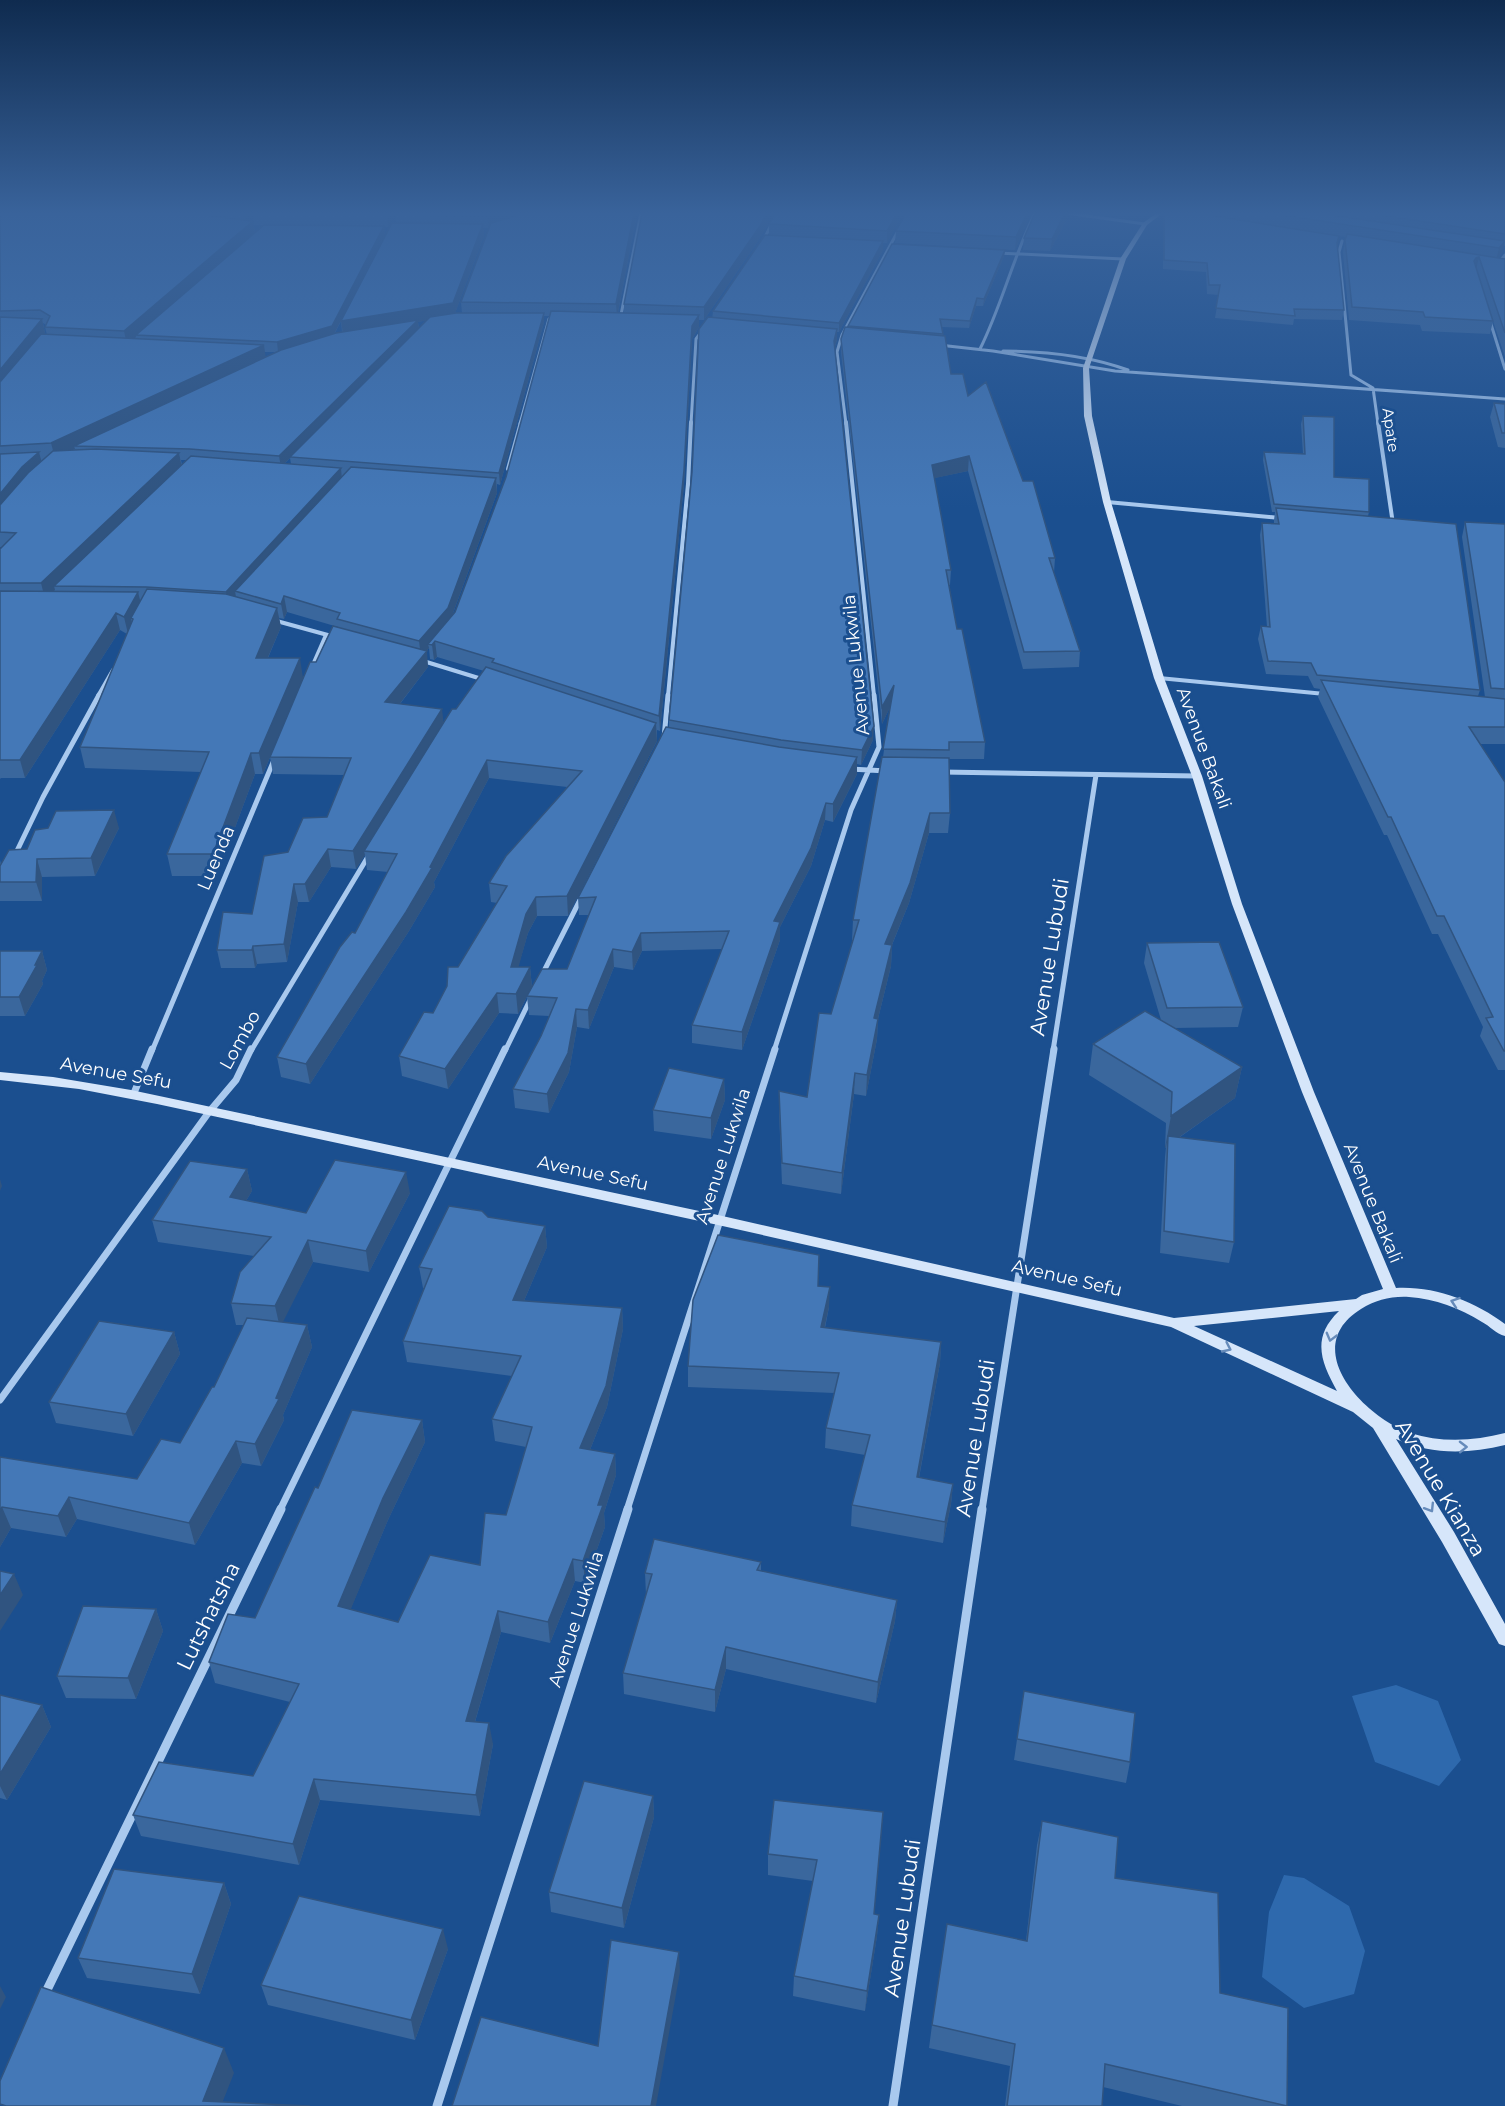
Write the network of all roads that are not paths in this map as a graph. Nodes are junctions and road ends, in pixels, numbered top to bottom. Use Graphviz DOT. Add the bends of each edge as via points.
graph roads {
  1 [pos="622,311"];
  2 [pos="855,311"];
  3 [pos="997,311"];
  4 [pos="1105,311"];
  5 [pos="1345,311"];
  6 [pos="1488,316"];
  7 [pos="537,318"];
  8 [pos="608,320"];
  9 [pos="620,321"];
  10 [pos="630,321"];
  11 [pos="698,323"];
  12 [pos="832,334"];
  13 [pos="842,335"];
  14 [pos="854,336"];
  15 [pos="934,344"];
  16 [pos="980,349"];
  17 [pos="993,351"];
  18 [pos="1089,357"];
  19 [pos="1086,368"];
  20 [pos="1505,369"];
  21 [pos="1135,372"];
  22 [pos="1373,388"];
  23 [pos="1505,399"];
  24 [pos="506,478"];
  25 [pos="1107,502"];
  26 [pos="1286,518"];
  27 [pos="1393,528"];
  28 [pos="262,617"];
  29 [pos="326,634"];
  30 [pos="336,638"];
  31 [pos="431,652"];
  32 [pos="412,658"];
  33 [pos="423,661"];
  34 [pos="116,665"];
  35 [pos="479,677"];
  36 [pos="308,678"];
  37 [pos="1159,678"];
  38 [pos="490,681"];
  39 [pos="472,688"];
  40 [pos="1332,695"];
  41 [pos="653,734"];
  42 [pos="664,738"];
  43 [pos="675,740"];
  44 [pos="658,748"];
  45 [pos="276,755"];
  46 [pos="848,768"];
  47 [pos="871,771"];
  48 [pos="895,771"];
  49 [pos="931,772"];
  50 [pos="1096,775"];
  51 [pos="1197,776"];
  52 [pos="372,851"];
  53 [pos="10,867"];
  54 [pos="585,889"];
  55 [pos="538,983"];
  56 [pos="533,994"];
  57 [pos="0,1076"];
  58 [pos="134,1094"];
  59 [pos="208,1112"];
  60 [pos="449,1162"];
  61 [pos="718,1220"];
  62 [pos="1017,1286"];
  63 [pos="1391,1293"];
  64 [pos="1356,1304"];
  65 [pos="1498,1322"];
  66 [pos="1174,1323"];
  67 [pos="1505,1331"];
  68 [pos="0,1400"];
  69 [pos="1359,1408"];
  70 [pos="1377,1422"];
  71 [pos="1505,1439"];
  72 [pos="1505,1639"];
  73 [pos="42,2001"];
  74 [pos="437,2106"];
  75 [pos="893,2106"];
  1 -- 9 [label="street"];
  2 -- 13 [label="street, Avenue Lukwila"];
  3 -- 16 [label="street"];
  4 -- 18 [label="street, Avenue Bakali"];
  5 -- 22 [label="street, Apate" via="1351,375"];
  6 -- 20 [label="street"];
  7 -- 24 [label="street" via="549,319"];
  8 -- 9 [label="street"];
  9 -- 10 [label="street"];
  11 -- 42 [label="street" via="709,324 696,339 688,484"];
  12 -- 13 [label="street"];
  13 -- 14 [label="street"];
  13 -- 47 [label="street, Avenue Lukwila" via="837,352 879,747"];
  15 -- 16 [label="street"];
  16 -- 17 [label="street"];
  17 -- 18 [label="street" via="1049,351"];
  17 -- 19 [label="street"];
  18 -- 19 [label="street, Avenue Bakali"];
  18 -- 21 [label="street"];
  19 -- 21 [label="street"];
  19 -- 25 [label="street, Avenue Bakali" via="1088,416"];
  21 -- 22 [label="street"];
  22 -- 23 [label="street"];
  22 -- 27 [label="street, Apate"];
  25 -- 26 [label="street"];
  25 -- 37 [label="street, Avenue Bakali"];
  28 -- 29 [label="street"];
  29 -- 30 [label="street"];
  29 -- 36 [label="street"];
  31 -- 33 [label="street"];
  32 -- 33 [label="street"];
  33 -- 35 [label="street"];
  34 -- 53 [label="street" via="43,797"];
  35 -- 38 [label="street"];
  35 -- 39 [label="street"];
  37 -- 40 [label="street"];
  37 -- 51 [label="street, Avenue Bakali"];
  41 -- 42 [label="street"];
  42 -- 43 [label="street"];
  42 -- 44 [label="street"];
  45 -- 58 [label="street, Luenda"];
  46 -- 47 [label="street"];
  47 -- 48 [label="street"];
  47 -- 61 [label="street, Avenue Lukwila" via="850,810"];
  49 -- 50 [label="street"];
  50 -- 51 [label="street"];
  50 -- 62 [label="street, Avenue Lubudi"];
  51 -- 63 [label="street, Avenue Bakali" via="1237,904 1308,1092"];
  52 -- 59 [label="street, Lombo" via="259,1034 236,1080"];
  54 -- 55 [label="street"];
  56 -- 60 [label="street, Lutshatsha"];
  57 -- 58 [label="street, Avenue Sefu"];
  58 -- 59 [label="street, Avenue Sefu"];
  59 -- 60 [label="street, Avenue Sefu"];
  59 -- 68 [label="street, Lombo"];
  60 -- 61 [label="street, Avenue Sefu"];
  60 -- 73 [label="street, Lutshatsha"];
  61 -- 62 [label="street, Avenue Sefu"];
  61 -- 74 [label="street, Avenue Lukwila"];
  62 -- 66 [label="street, Avenue Sefu"];
  62 -- 75 [label="street, Avenue Lubudi"];
  63 -- 64 [label="street"];
  65 -- 63 [label="street, one-way" via="1442,1297"];
  64 -- 66 [label="street, Avenue Sefu"];
  64 -- 69 [label="street, one-way" via="1338,1319 1328,1338 1329,1361 1339,1385"];
  65 -- 67 [label="street"];
  66 -- 69 [label="street, Avenue Sefu, one-way"];
  69 -- 70 [label="street"];
  70 -- 71 [label="street, one-way" via="1403,1436 1460,1448"];
  70 -- 72 [label="street, Avenue Kianza, one-way"];
}
